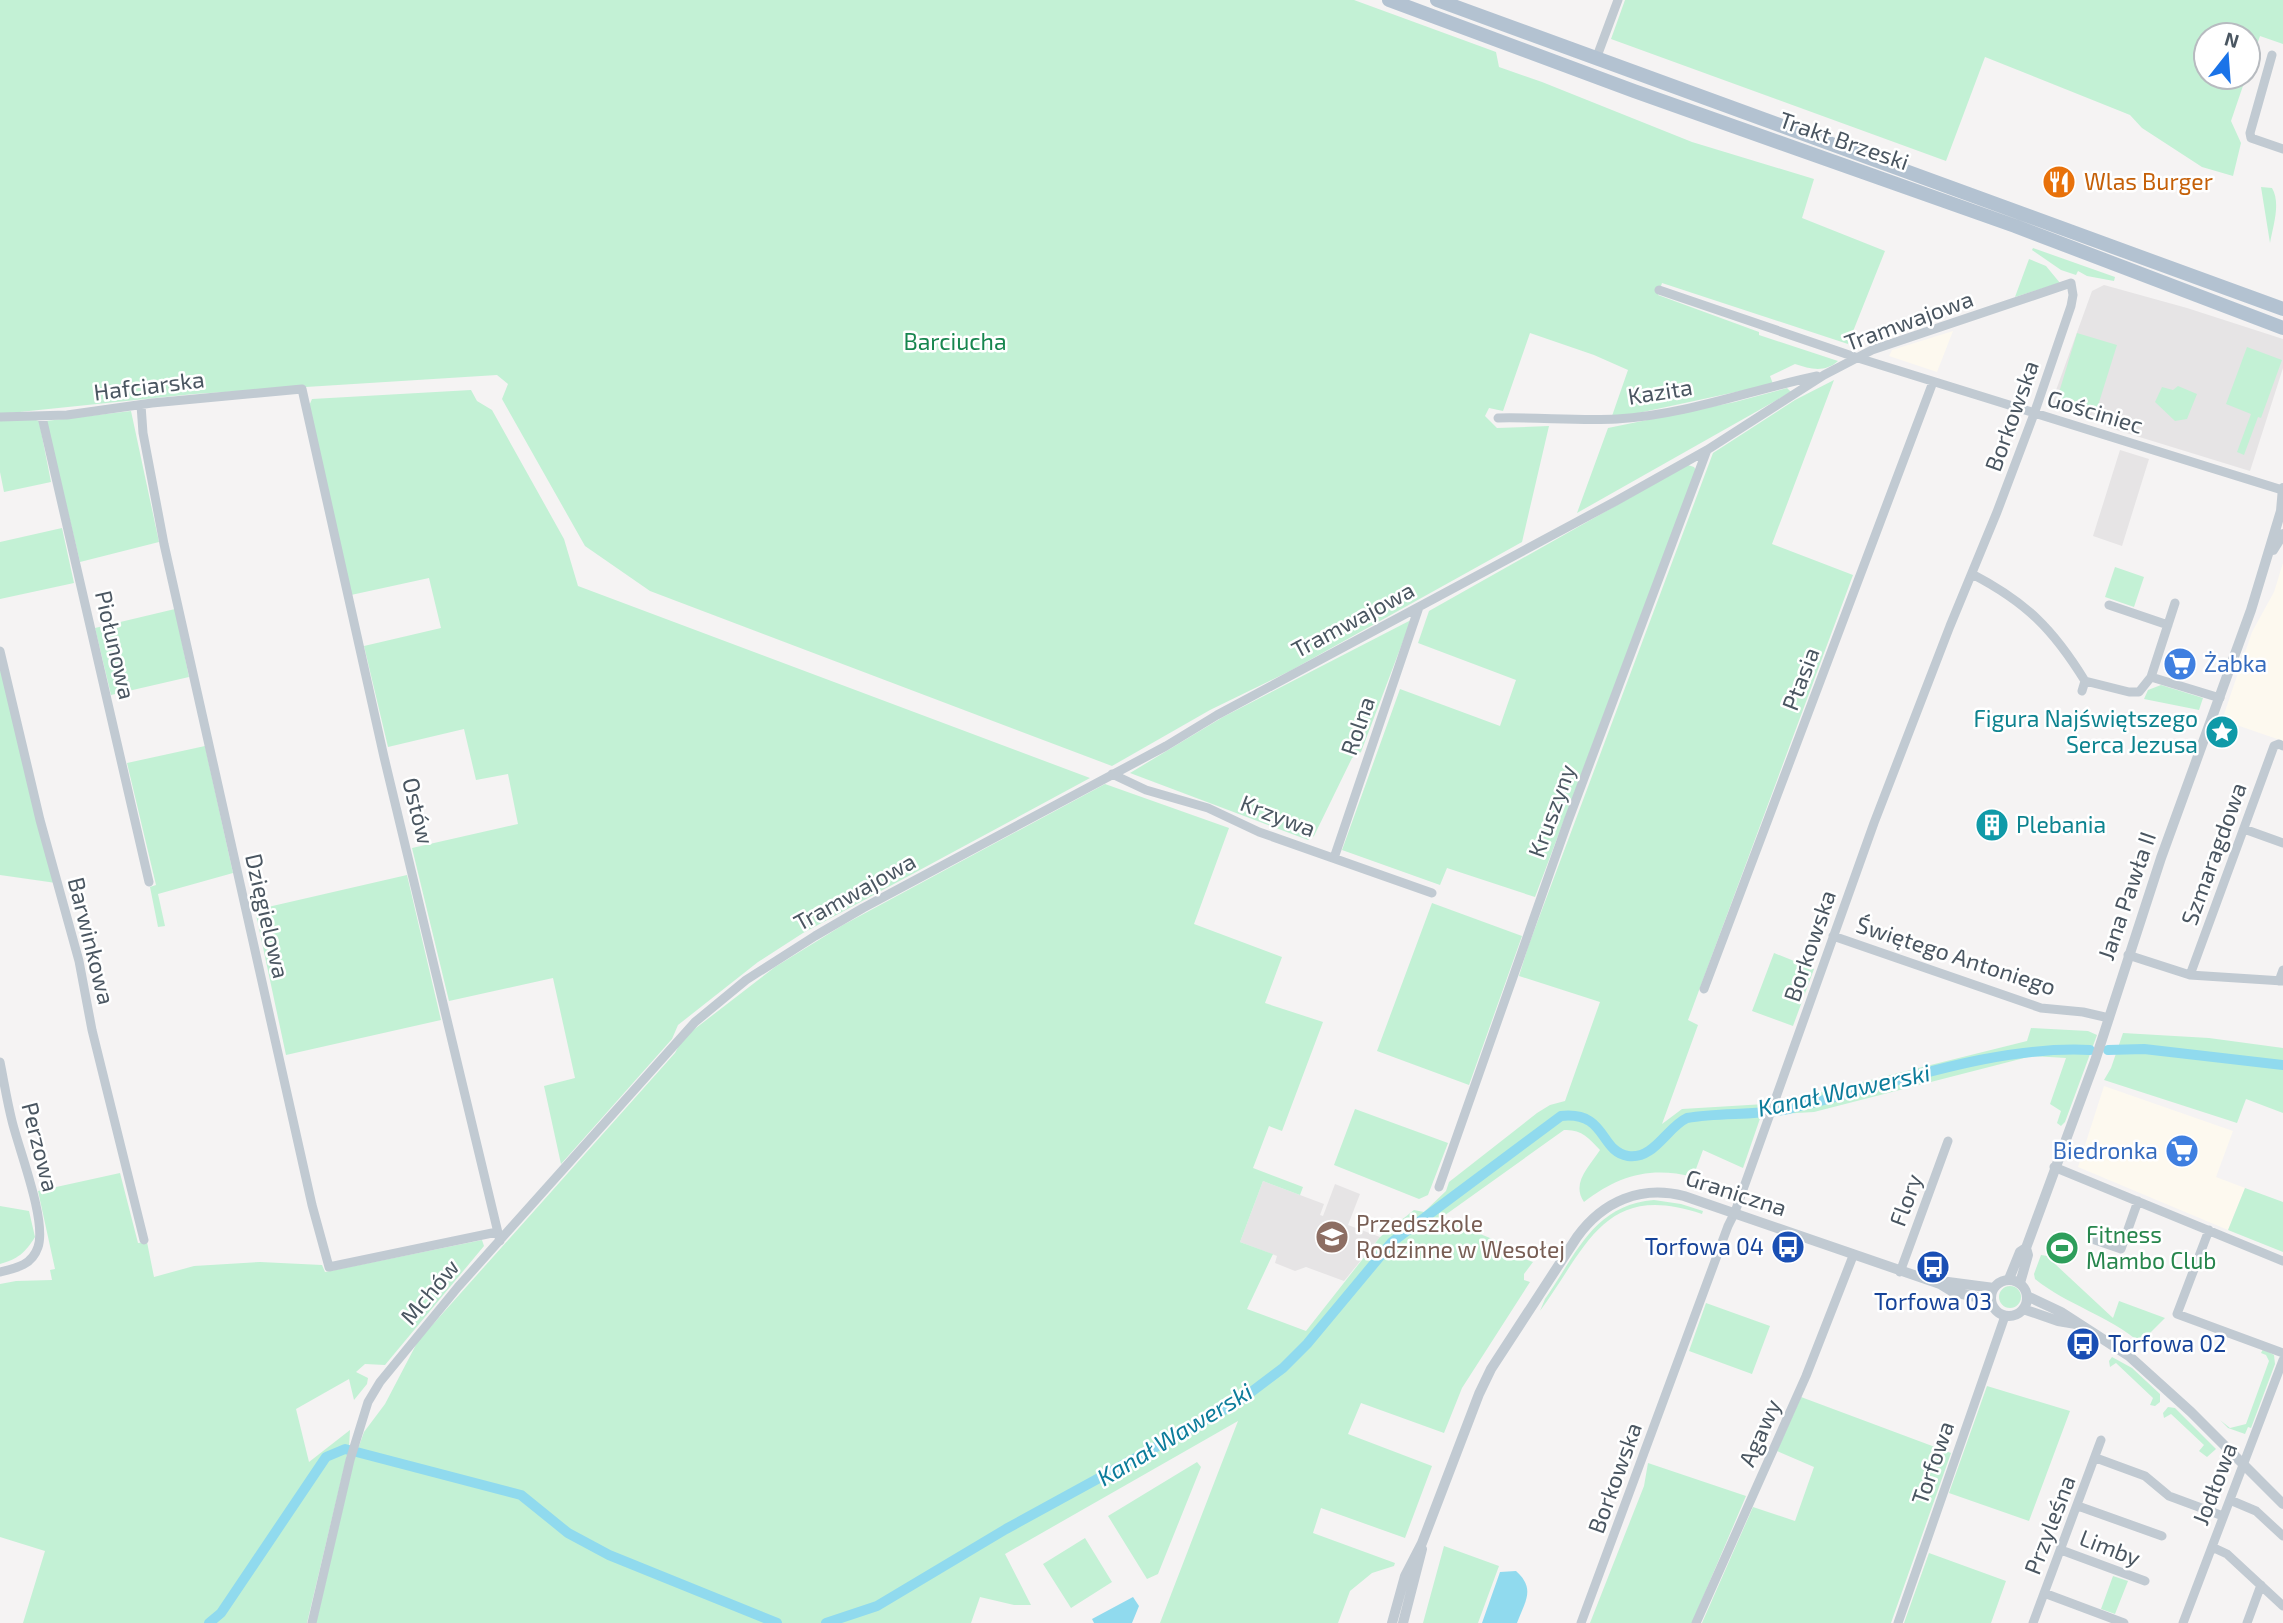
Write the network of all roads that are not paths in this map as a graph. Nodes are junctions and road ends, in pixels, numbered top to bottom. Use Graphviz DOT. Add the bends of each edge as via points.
graph roads {
  1 [pos="1389,0"];
  2 [pos="1437,0"];
  3 [pos="1618,0"];
  4 [pos="2272,55"];
  5 [pos="1597,59"];
  6 [pos="2283,149"];
  7 [pos="2071,283"];
  8 [pos="1659,290"];
  9 [pos="2283,309"];
  10 [pos="2283,328"];
  11 [pos="1858,358"];
  12 [pos="1824,375"];
  13 [pos="1933,382"];
  14 [pos="302,389"];
  15 [pos="141,405"];
  16 [pos="2034,414"];
  17 [pos="0,417"];
  18 [pos="42,417"];
  19 [pos="1498,418"];
  20 [pos="1707,450"];
  21 [pos="2282,489"];
  22 [pos="2282,503"];
  23 [pos="2283,534"];
  24 [pos="2268,558"];
  25 [pos="1972,574"];
  26 [pos="2175,603"];
  27 [pos="2109,605"];
  28 [pos="1419,607"];
  29 [pos="2168,625"];
  30 [pos="0,651"];
  31 [pos="2151,677"];
  32 [pos="2085,681"];
  33 [pos="2082,691"];
  34 [pos="2220,698"];
  35 [pos="2278,746"];
  36 [pos="1112,774"];
  37 [pos="2244,829"];
  38 [pos="2283,844"];
  39 [pos="1334,858"];
  40 [pos="149,882"];
  41 [pos="1432,893"];
  42 [pos="1833,936"];
  43 [pos="2128,955"];
  44 [pos="2283,970"];
  45 [pos="2190,975"];
  46 [pos="2281,981"];
  47 [pos="1704,989"];
  48 [pos="2109,1018"];
  49 [pos="677,1039"];
  50 [pos="0,1062"];
  51 [pos="1948,1141"];
  52 [pos="2054,1167"];
  53 [pos="1439,1187"];
  54 [pos="2138,1201"];
  55 [pos="1735,1213"];
  56 [pos="2209,1230"];
  57 [pos="498,1237"];
  58 [pos="144,1240"];
  59 [pos="2095,1240"];
  60 [pos="1853,1256"];
  61 [pos="2283,1261"];
  62 [pos="0,1272"];
  63 [pos="1900,1272"];
  64 [pos="2015,1281"];
  65 [pos="1940,1284"];
  66 [pos="1994,1287"];
  67 [pos="2027,1296"];
  68 [pos="1990,1300"];
  69 [pos="2023,1309"];
  70 [pos="2005,1315"];
  71 [pos="2078,1324"];
  72 [pos="2283,1353"];
  73 [pos="2283,1360"];
  74 [pos="2101,1440"];
  75 [pos="2096,1458"];
  76 [pos="2243,1465"];
  77 [pos="2230,1500"];
  78 [pos="2283,1504"];
  79 [pos="2078,1506"];
  80 [pos="2223,1516"];
  81 [pos="2162,1536"];
  82 [pos="2283,1536"];
  83 [pos="1422,1543"];
  84 [pos="2212,1547"];
  85 [pos="2061,1550"];
  86 [pos="2145,1581"];
  87 [pos="2261,1585"];
  88 [pos="2045,1593"];
  89 [pos="2283,1606"];
  90 [pos="312,1623"];
  91 [pos="1392,1623"];
  92 [pos="1403,1623"];
  93 [pos="1581,1623"];
  94 [pos="1696,1623"];
  95 [pos="1898,1623"];
  96 [pos="2034,1623"];
  97 [pos="2124,1623"];
  98 [pos="2183,1623"];
  99 [pos="2247,1623"];
  1 -- 10 [label="main road, Trakt Brzeski" via="2002,221"];
  2 -- 5 [label="main road, Trakt Brzeski"];
  3 -- 5 [label="street"];
  4 -- 6 [label="street" via="2250,133 2251,138"];
  5 -- 9 [label="main road, Trakt Brzeski"];
  7 -- 11 [label="street, Tramwajowa"];
  7 -- 16 [label="street, Borkowska" via="2071,306"];
  8 -- 11 [label="street, Gościniec"];
  11 -- 12 [label="street, Tramwajowa"];
  11 -- 13 [label="street, Gościniec"];
  12 -- 19 [label="street, Kazita" via="1665,413 1617,419"];
  12 -- 20 [label="street, Tramwajowa"];
  13 -- 16 [label="street, Gościniec"];
  13 -- 47 [label="street, Ptasia"];
  14 -- 15 [label="street, Hafciarska"];
  14 -- 57 [label="street, Ostów"];
  15 -- 18 [label="street, Hafciarska"];
  15 -- 57 [label="street, Dzięgielowa" via="164,544 312,1205 330,1267"];
  16 -- 21 [label="street, Gościniec"];
  16 -- 25 [label="street, Borkowska"];
  17 -- 18 [label="street, Hafciarska"];
  18 -- 40 [label="street, Piołunowa"];
  20 -- 28 [label="street, Tramwajowa"];
  20 -- 53 [label="street, Kruszyny" via="1568,821"];
  21 -- 22 [label="street, Jana Pawła II"];
  22 -- 24 [label="street, Jana Pawła II"];
  23 -- 24 [label="street, Jana Pawła II"];
  24 -- 34 [label="street, Jana Pawła II"];
  25 -- 32 [label="street" via="2038,618 2065,648"];
  25 -- 42 [label="street, Borkowska"];
  26 -- 29 [label="street"];
  27 -- 29 [label="street"];
  28 -- 36 [label="street, Tramwajowa"];
  28 -- 39 [label="street, Rolna"];
  29 -- 31 [label="street"];
  30 -- 58 [label="street, Barwinkowa"];
  31 -- 32 [label="street" via="2139,691 2129,692"];
  31 -- 34 [label="street"];
  32 -- 33 [label="street"];
  34 -- 43 [label="street, Jana Pawła II"];
  35 -- 37 [label="street, Szmaragdowa"];
  36 -- 39 [label="street, Krzywa"];
  36 -- 49 [label="street, Tramwajowa" via="863,908 773,962 720,999"];
  37 -- 38 [label="street"];
  37 -- 45 [label="street, Szmaragdowa"];
  39 -- 41 [label="street, Krzywa"];
  42 -- 48 [label="street, Świętego Antoniego" via="2041,1008"];
  42 -- 55 [label="street, Borkowska"];
  43 -- 45 [label="street"];
  43 -- 48 [label="street, Jana Pawła II"];
  44 -- 46 [label="street"];
  45 -- 46 [label="street"];
  48 -- 52 [label="street, Jana Pawła II"];
  49 -- 57 [label="street, Mchów"];
  50 -- 62 [label="street, Perzowa" via="40,1241 27,1264"];
  51 -- 63 [label="street, Flory"];
  52 -- 54 [label="street"];
  52 -- 64 [label="street, Jana Pawła II" via="2026,1248 2028,1255"];
  54 -- 56 [label="street"];
  54 -- 59 [label="street" via="2121,1249"];
  55 -- 60 [label="street, Graniczna"];
  55 -- 83 [label="street, Graniczna" via="1684,1196 1654,1192 1622,1199 1588,1222 1485,1381"];
  55 -- 93 [label="street, Borkowska"];
  56 -- 61 [label="street"];
  56 -- 72 [label="street" via="2177,1314"];
  57 -- 90 [label="street, Mchów" via="368,1402 349,1460"];
  60 -- 63 [label="street, Graniczna"];
  60 -- 94 [label="street, Agawy" via="1806,1376"];
  63 -- 65 [label="street, Graniczna"];
  64 -- 66 [label="street" via="2003,1280"];
  64 -- 67 [label="street"];
  65 -- 66 [label="street, Graniczna"];
  65 -- 68 [label="street, Graniczna" via="1953,1292"];
  66 -- 68 [label="street"];
  67 -- 69 [label="street"];
  67 -- 71 [label="street"];
  68 -- 70 [label="street" via="1995,1310"];
  69 -- 70 [label="street"];
  69 -- 71 [label="street"];
  70 -- 95 [label="street, Torfowa"];
  71 -- 76 [label="street" via="2129,1356"];
  73 -- 76 [label="street, Jodłowa"];
  74 -- 75 [label="street, Przyleśna"];
  75 -- 79 [label="street, Przyleśna"];
  75 -- 80 [label="street" via="2145,1476 2169,1496"];
  76 -- 77 [label="street, Jodłowa"];
  76 -- 78 [label="street"];
  77 -- 80 [label="street, Jodłowa"];
  77 -- 82 [label="street" via="2256,1511"];
  79 -- 81 [label="street"];
  79 -- 85 [label="street, Przyleśna"];
  80 -- 84 [label="street, Jodłowa"];
  83 -- 91 [label="street, Graniczna" via="1404,1579"];
  83 -- 92 [label="street, Graniczna"];
  84 -- 87 [label="street" via="2227,1554"];
  84 -- 98 [label="street, Jodłowa"];
  85 -- 86 [label="street, Limby"];
  85 -- 88 [label="street, Przyleśna"];
  87 -- 89 [label="street"];
  87 -- 99 [label="street"];
  88 -- 96 [label="street, Przyleśna"];
  88 -- 97 [label="street"];
}
